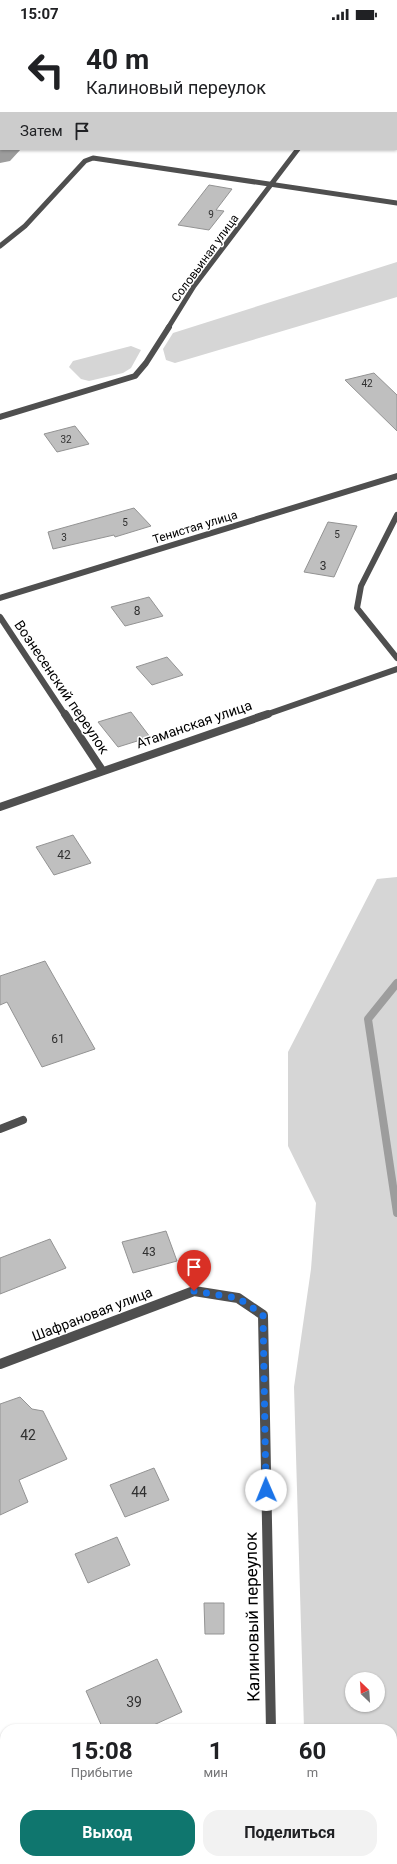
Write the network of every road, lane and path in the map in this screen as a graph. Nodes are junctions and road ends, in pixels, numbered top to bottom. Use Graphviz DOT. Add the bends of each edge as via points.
graph roads {
  1 [pos="297,150"];
  2 [pos="271,184"];
  3 [pos="397,203"];
  4 [pos="0,246"];
  5 [pos="0,417"];
  6 [pos="397,476"];
  7 [pos="397,514"];
  8 [pos="0,598"];
  9 [pos="0,617"];
  10 [pos="397,658"];
  11 [pos="397,669"];
  12 [pos="102,770"];
  13 [pos="0,807"];
  14 [pos="23,1120"];
  15 [pos="0,1129"];
  16 [pos="194,1291"];
  17 [pos="0,1364"];
  18 [pos="271,1724"];
  1 -- 2 [label="street, Соловьиная улица"];
  2 -- 3 [label="street"];
  2 -- 4 [label="street" via="97,158 88,159 25,226"];
  2 -- 5 [label="street, Соловьиная улица" via="194,286 146,363 135,376"];
  6 -- 8 [label="street, Тенистая улица"];
  7 -- 10 [label="street" via="361,586 357,608"];
  9 -- 12 [label="street, Вознесенский переулок"];
  11 -- 12 [label="street, Атаманская улица"];
  12 -- 13 [label="street, Атаманская улица"];
  14 -- 15 [label="street"];
  16 -- 17 [label="street, Шафрановая улица"];
  16 -- 18 [label="street, Калиновый переулок" via="238,1298 263,1315"];
}
